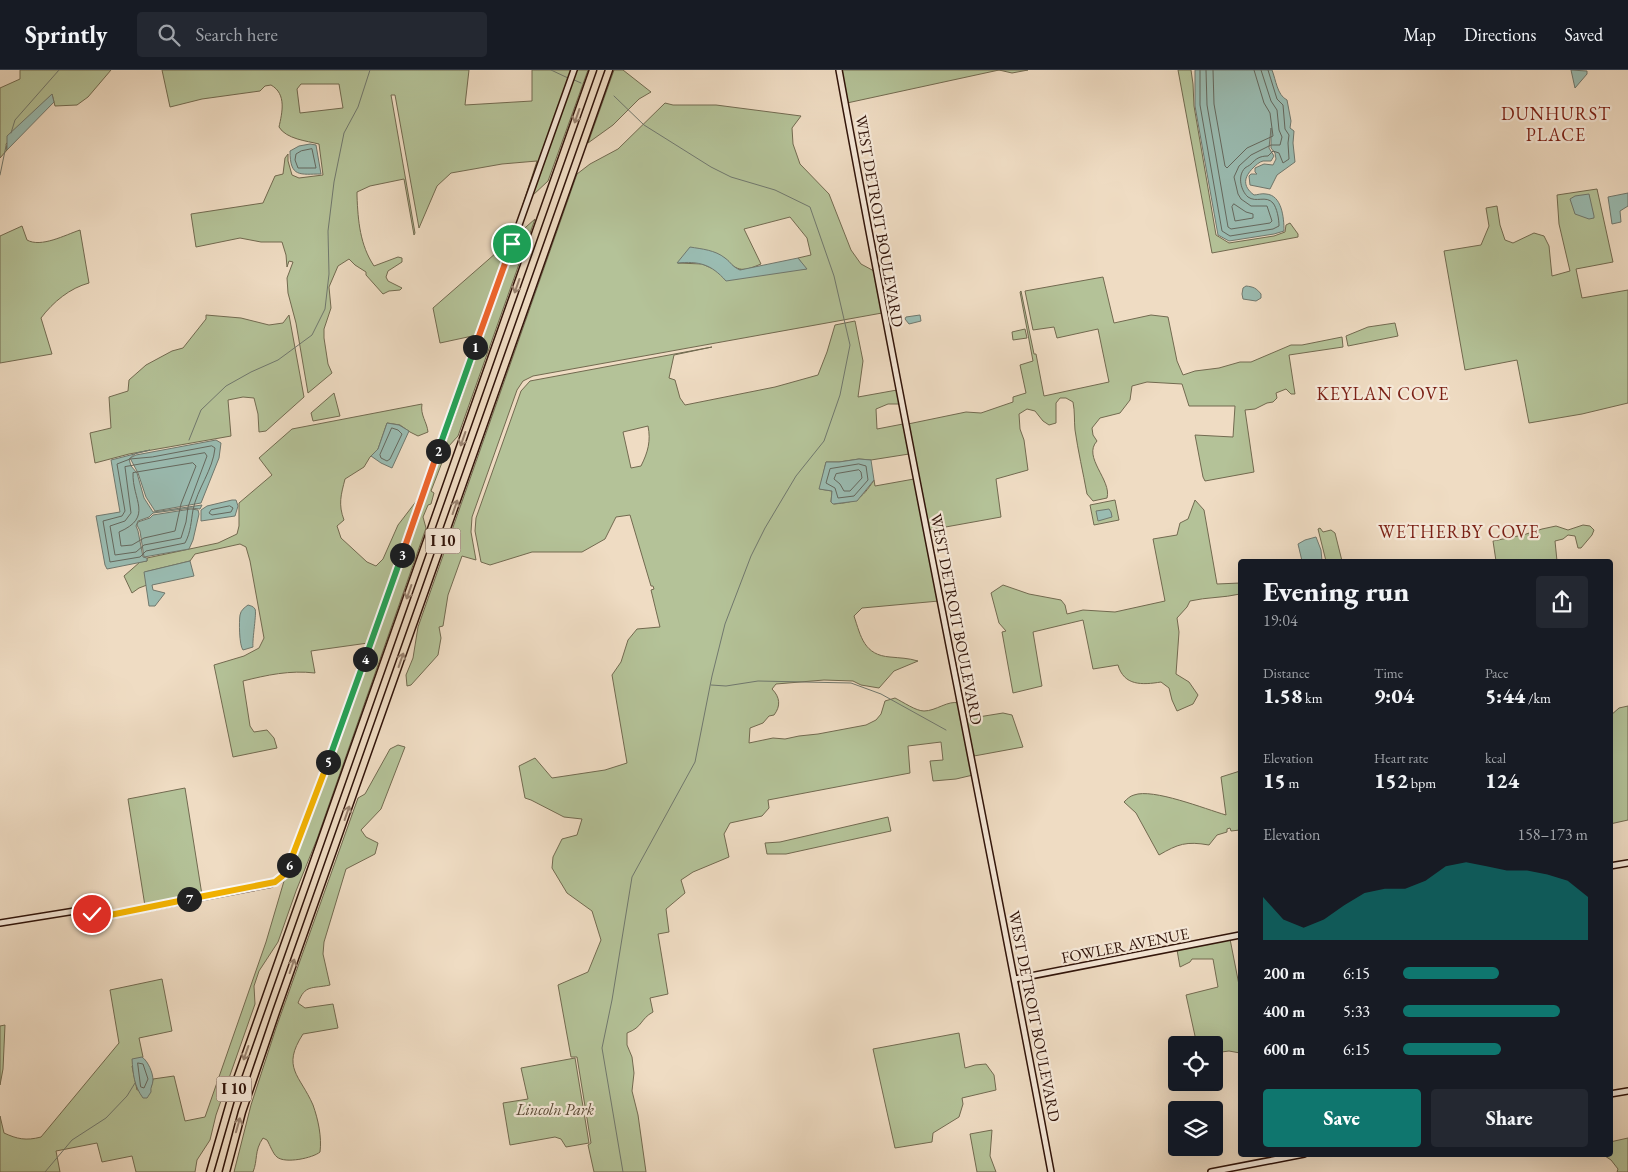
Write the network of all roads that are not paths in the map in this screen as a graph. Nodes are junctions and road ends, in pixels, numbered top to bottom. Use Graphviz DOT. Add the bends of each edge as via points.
graph roads {
  1 [pos="574,70"];
  2 [pos="593,70"];
  3 [pos="609,70"];
  4 [pos="839,70"];
  5 [pos="1628,862"];
  6 [pos="1613,865"];
  7 [pos="0,923"];
  8 [pos="1238,935"];
  9 [pos="1015,979"];
  10 [pos="1628,1091"];
  11 [pos="1613,1094"];
  12 [pos="1288,1157"];
  13 [pos="210,1172"];
  14 [pos="226,1172"];
  15 [pos="1051,1172"];
  16 [pos="1211,1172"];
  1 -- 7 [label="street" via="347,709 285,874 271,884 110,915 75,911"];
  2 -- 13 [label="highway, I 10, one-way" via="239,1073"];
  14 -- 3 [label="highway, I 10, one-way" via="242,1112 276,1012"];
  4 -- 9 [label="street, WEST DETROIT BOULEVARD"];
  5 -- 6 [label="street"];
  8 -- 9 [label="street, FOWLER AVENUE"];
  9 -- 15 [label="street, WEST DETROIT BOULEVARD"];
  10 -- 11 [label="street"];
  12 -- 16 [label="street"];
}
